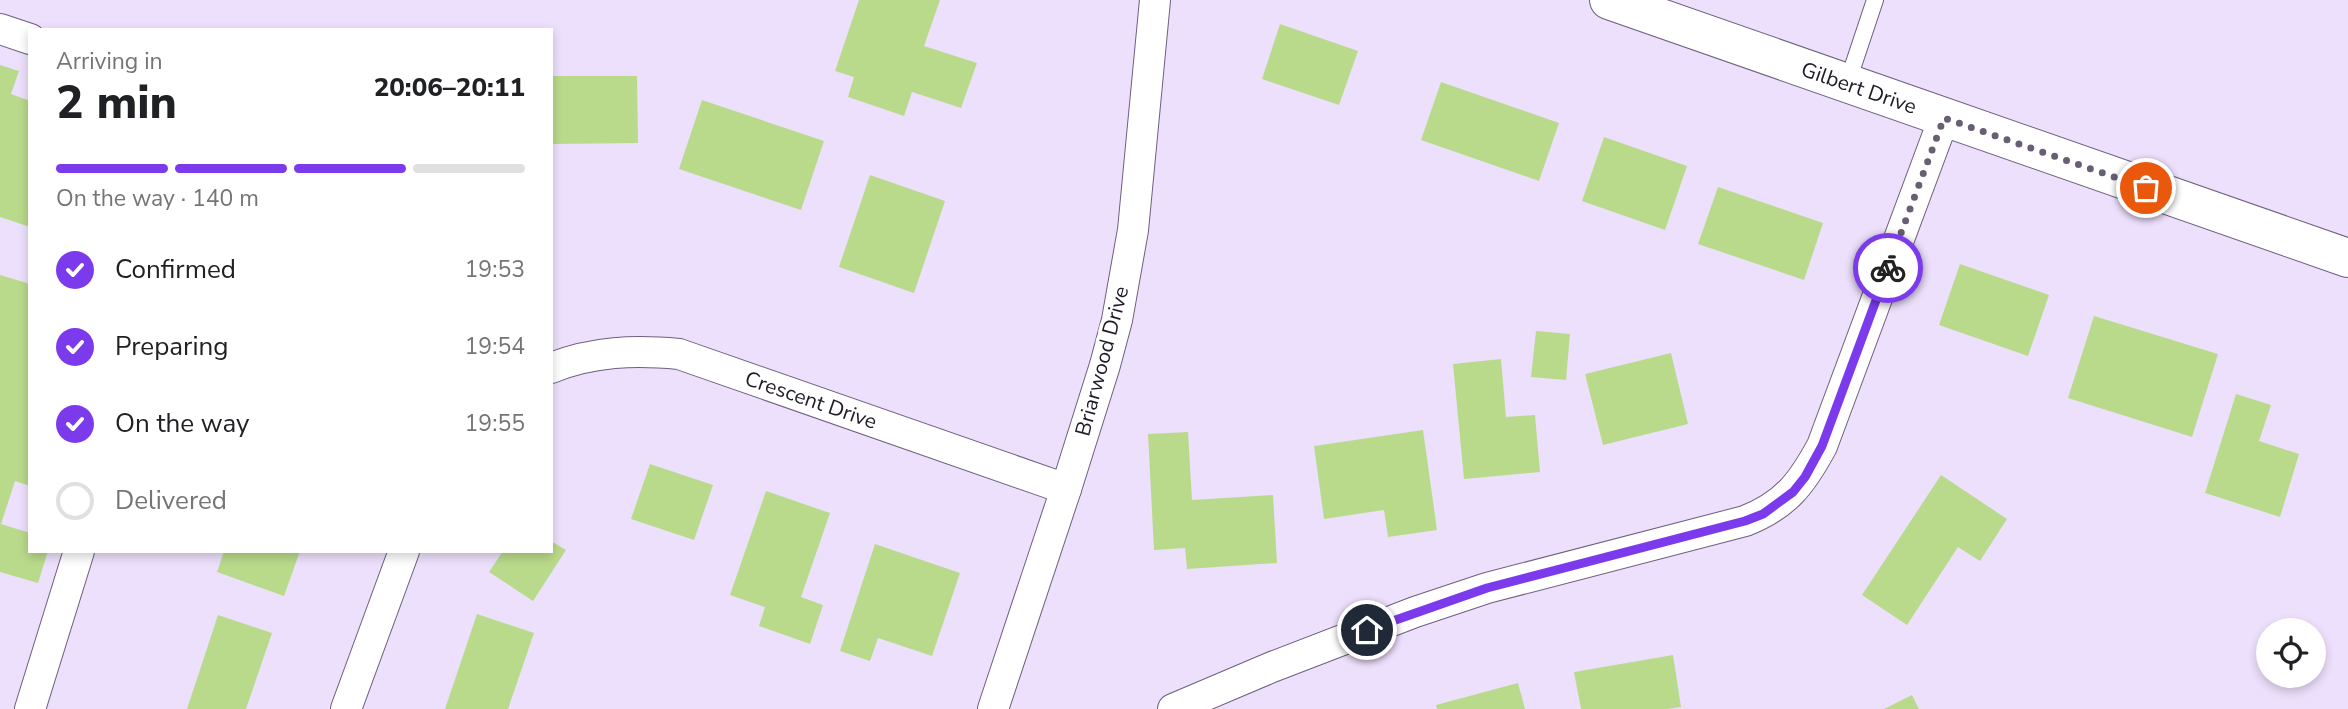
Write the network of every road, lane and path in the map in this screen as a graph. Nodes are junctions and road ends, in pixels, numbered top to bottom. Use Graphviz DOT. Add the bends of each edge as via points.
graph roads {
  1 [pos="1155,0"];
  2 [pos="1609,0"];
  3 [pos="1875,0"];
  4 [pos="0,29"];
  5 [pos="28,38"];
  6 [pos="1847,84"];
  7 [pos="1944,118"];
  8 [pos="2348,258"];
  9 [pos="553,368"];
  10 [pos="1066,489"];
  11 [pos="78,553"];
  12 [pos="403,553"];
  13 [pos="30,709"];
  14 [pos="346,709"];
  15 [pos="993,709"];
  16 [pos="1173,709"];
  1 -- 10 [label="street, Briarwood Drive" via="1133,230 1117,320"];
  2 -- 6 [label="street, Gilbert Drive"];
  3 -- 6 [label="lane"];
  4 -- 5 [label="street"];
  6 -- 7 [label="street, Gilbert Drive"];
  7 -- 8 [label="street, Gilbert Drive"];
  7 -- 16 [label="street" via="1822,446 1793,492 1745,521 1487,588 1415,612"];
  9 -- 10 [label="street, Crescent Drive" via="616,352 679,354"];
  10 -- 15 [label="street, Briarwood Drive"];
  11 -- 13 [label="street"];
  12 -- 14 [label="street"];
}
